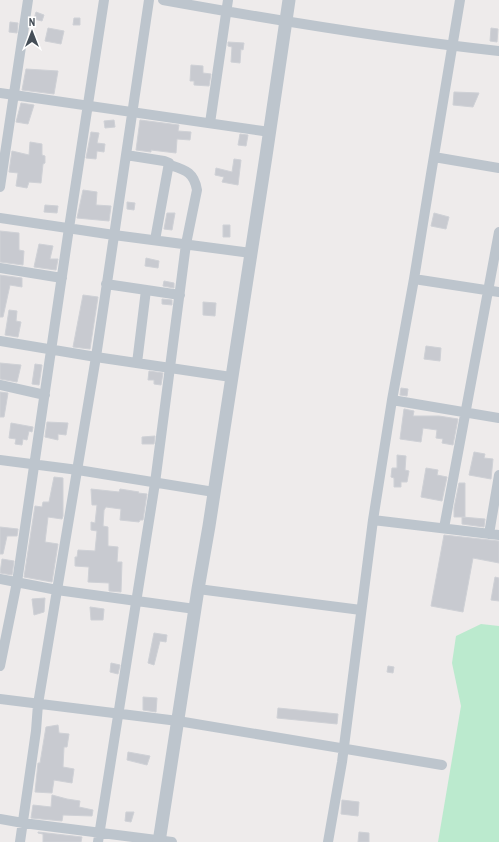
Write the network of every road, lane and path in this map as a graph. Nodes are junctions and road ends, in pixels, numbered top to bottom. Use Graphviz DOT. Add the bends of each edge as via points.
graph roads {
  1 [pos="28,0"];
  2 [pos="104,0"];
  3 [pos="149,0"];
  4 [pos="163,0"];
  5 [pos="228,0"];
  6 [pos="289,0"];
  7 [pos="460,0"];
  8 [pos="226,12"];
  9 [pos="285,22"];
  10 [pos="453,46"];
  11 [pos="499,51"];
  12 [pos="0,93"];
  13 [pos="13,95"];
  14 [pos="88,106"];
  15 [pos="132,112"];
  16 [pos="210,123"];
  17 [pos="270,132"];
  18 [pos="126,155"];
  19 [pos="434,157"];
  20 [pos="170,165"];
  21 [pos="499,168"];
  22 [pos="0,186"];
  23 [pos="0,218"];
  24 [pos="69,228"];
  25 [pos="499,232"];
  26 [pos="114,235"];
  27 [pos="155,240"];
  28 [pos="186,244"];
  29 [pos="251,253"];
  30 [pos="0,268"];
  31 [pos="62,278"];
  32 [pos="414,279"];
  33 [pos="106,284"];
  34 [pos="146,290"];
  35 [pos="488,291"];
  36 [pos="499,292"];
  37 [pos="180,295"];
  38 [pos="0,341"];
  39 [pos="52,350"];
  40 [pos="96,357"];
  41 [pos="137,363"];
  42 [pos="170,368"];
  43 [pos="231,377"];
  44 [pos="0,385"];
  45 [pos="45,395"];
  46 [pos="392,400"];
  47 [pos="466,412"];
  48 [pos="499,418"];
  49 [pos="0,460"];
  50 [pos="34,464"];
  51 [pos="78,470"];
  52 [pos="499,475"];
  53 [pos="155,483"];
  54 [pos="214,492"];
  55 [pos="373,520"];
  56 [pos="444,528"];
  57 [pos="494,534"];
  58 [pos="0,579"];
  59 [pos="17,582"];
  60 [pos="198,589"];
  61 [pos="57,590"];
  62 [pos="136,600"];
  63 [pos="195,609"];
  64 [pos="361,610"];
  65 [pos="0,666"];
  66 [pos="0,699"];
  67 [pos="38,704"];
  68 [pos="119,714"];
  69 [pos="178,721"];
  70 [pos="343,749"];
  71 [pos="442,765"];
  72 [pos="0,819"];
  73 [pos="23,823"];
  74 [pos="99,837"];
  75 [pos="164,841"];
  76 [pos="20,842"];
  77 [pos="328,842"];
  1 -- 13 [label="street"];
  2 -- 14 [label="street"];
  3 -- 15 [label="street"];
  4 -- 8 [label="street"];
  5 -- 8 [label="street"];
  6 -- 9 [label="street"];
  7 -- 10 [label="street"];
  8 -- 9 [label="street"];
  8 -- 16 [label="street"];
  9 -- 10 [label="street"];
  9 -- 17 [label="street"];
  10 -- 11 [label="street"];
  10 -- 19 [label="street"];
  12 -- 13 [label="street"];
  13 -- 14 [label="street"];
  13 -- 22 [label="street"];
  14 -- 15 [label="street"];
  14 -- 24 [label="street"];
  15 -- 16 [label="street"];
  15 -- 18 [label="street"];
  16 -- 17 [label="street"];
  17 -- 29 [label="street"];
  18 -- 20 [label="street" via="164,160"];
  18 -- 26 [label="street"];
  19 -- 21 [label="street"];
  19 -- 32 [label="street"];
  20 -- 27 [label="street"];
  20 -- 28 [label="street" via="186,170 196,182 197,190"];
  23 -- 24 [label="street"];
  24 -- 26 [label="street"];
  24 -- 31 [label="street"];
  25 -- 35 [label="street"];
  26 -- 27 [label="street"];
  26 -- 33 [label="street"];
  27 -- 28 [label="street"];
  28 -- 29 [label="street"];
  28 -- 37 [label="street"];
  29 -- 43 [label="street"];
  30 -- 31 [label="street"];
  31 -- 39 [label="street"];
  32 -- 35 [label="street"];
  32 -- 46 [label="street"];
  33 -- 34 [label="street"];
  33 -- 40 [label="street"];
  34 -- 37 [label="street"];
  34 -- 41 [label="street"];
  35 -- 36 [label="street"];
  35 -- 47 [label="street"];
  37 -- 42 [label="street"];
  38 -- 39 [label="street"];
  39 -- 40 [label="street"];
  39 -- 45 [label="street"];
  40 -- 41 [label="street"];
  40 -- 51 [label="street"];
  41 -- 42 [label="street"];
  42 -- 43 [label="street"];
  42 -- 53 [label="street"];
  43 -- 54 [label="street"];
  44 -- 45 [label="street"];
  45 -- 50 [label="street"];
  46 -- 47 [label="street"];
  46 -- 55 [label="street"];
  47 -- 48 [label="street"];
  47 -- 56 [label="street"];
  49 -- 50 [label="street"];
  50 -- 51 [label="street"];
  50 -- 59 [label="street"];
  51 -- 53 [label="street"];
  51 -- 61 [label="street"];
  52 -- 57 [label="street"];
  53 -- 54 [label="street"];
  53 -- 62 [label="street"];
  54 -- 60 [label="street"];
  55 -- 56 [label="street"];
  55 -- 64 [label="street"];
  56 -- 57 [label="street"];
  58 -- 59 [label="street"];
  59 -- 61 [label="street"];
  59 -- 65 [label="street"];
  60 -- 63 [label="street"];
  60 -- 64 [label="street"];
  61 -- 62 [label="street"];
  61 -- 67 [label="street"];
  62 -- 63 [label="street"];
  62 -- 68 [label="street"];
  63 -- 69 [label="street"];
  64 -- 70 [label="street"];
  66 -- 67 [label="street"];
  67 -- 68 [label="street"];
  67 -- 73 [label="street"];
  68 -- 69 [label="street"];
  68 -- 74 [label="street"];
  69 -- 70 [label="street"];
  69 -- 75 [label="street"];
  70 -- 71 [label="street"];
  70 -- 77 [label="street"];
  72 -- 73 [label="street"];
  73 -- 74 [label="street"];
  73 -- 76 [label="street"];
  74 -- 75 [label="street"];
}
